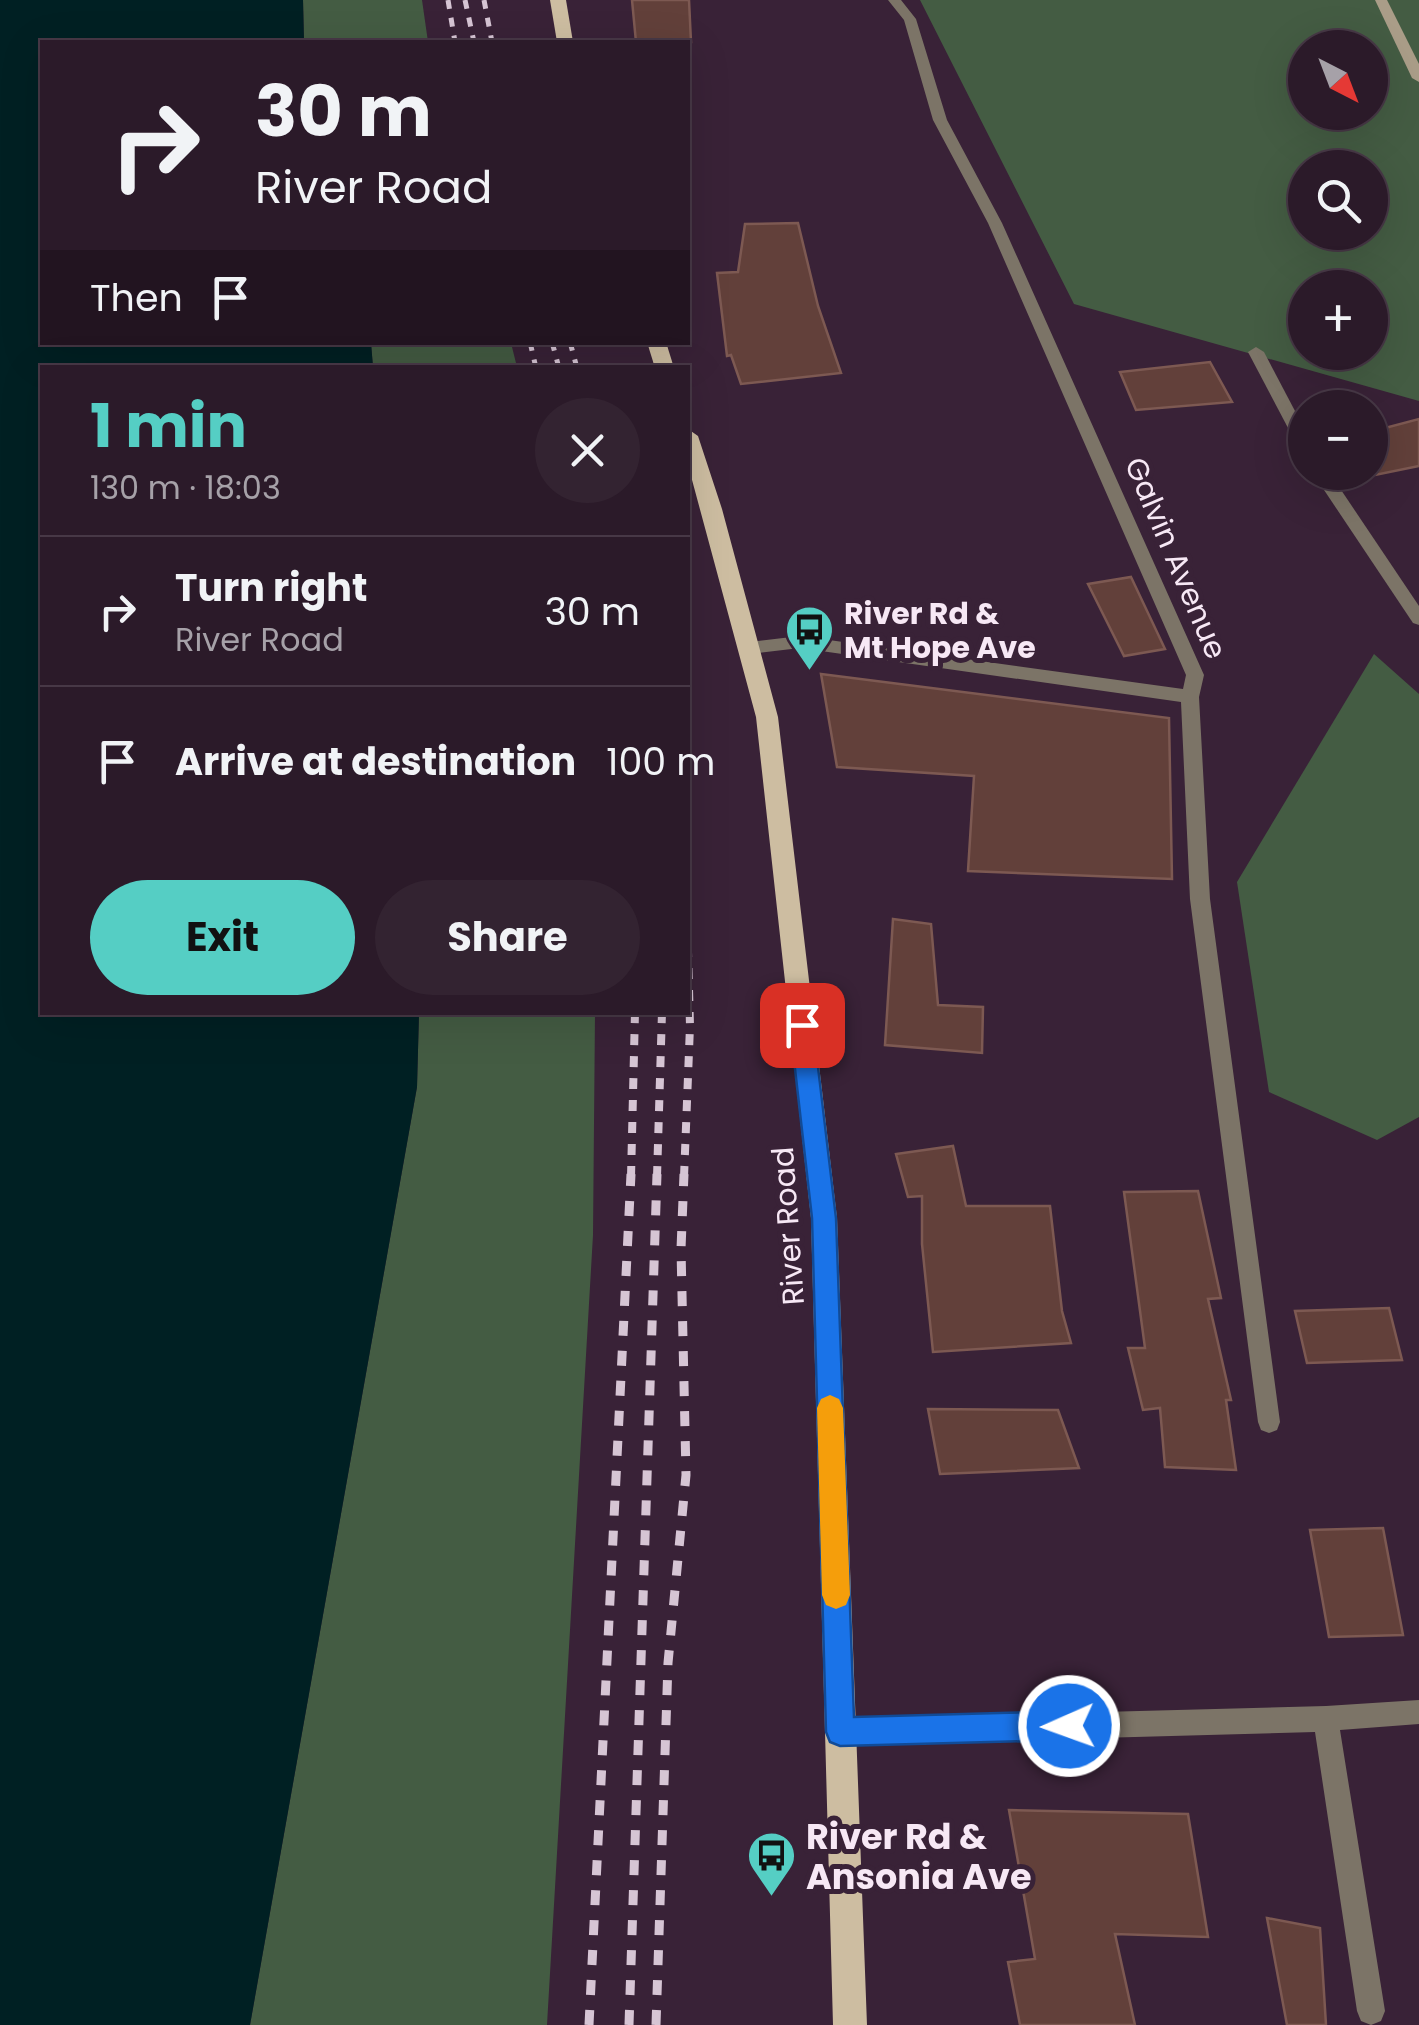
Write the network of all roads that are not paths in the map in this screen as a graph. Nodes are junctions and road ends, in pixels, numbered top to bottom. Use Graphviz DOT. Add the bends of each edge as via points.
graph roads {
  1 [pos="558,0"];
  2 [pos="894,0"];
  3 [pos="1381,0"];
  4 [pos="565,40"];
  5 [pos="1419,78"];
  6 [pos="1256,352"];
  7 [pos="1288,413"];
  8 [pos="690,443"];
  9 [pos="1332,490"];
  10 [pos="1419,618"];
  11 [pos="750,648"];
  12 [pos="1190,697"];
  13 [pos="1268,1422"];
  14 [pos="1419,1712"];
  15 [pos="1326,1719"];
  16 [pos="840,1732"];
  17 [pos="1371,2011"];
  18 [pos="850,2025"];
  1 -- 4 [label="main road"];
  2 -- 12 [label="street, Galvin Avenue" via="910,20 940,120 995,223 1194,676"];
  3 -- 5 [label="street"];
  6 -- 7 [label="street"];
  8 -- 11 [label="main road, River Road"];
  9 -- 10 [label="street"];
  11 -- 12 [label="street" via="800,642"];
  11 -- 16 [label="main road, River Road" via="767,716 824,1218"];
  12 -- 13 [label="street, Galvin Avenue" via="1200,899"];
  14 -- 15 [label="street"];
  15 -- 16 [label="street"];
  15 -- 17 [label="street"];
  16 -- 18 [label="main road, River Road"];
}
